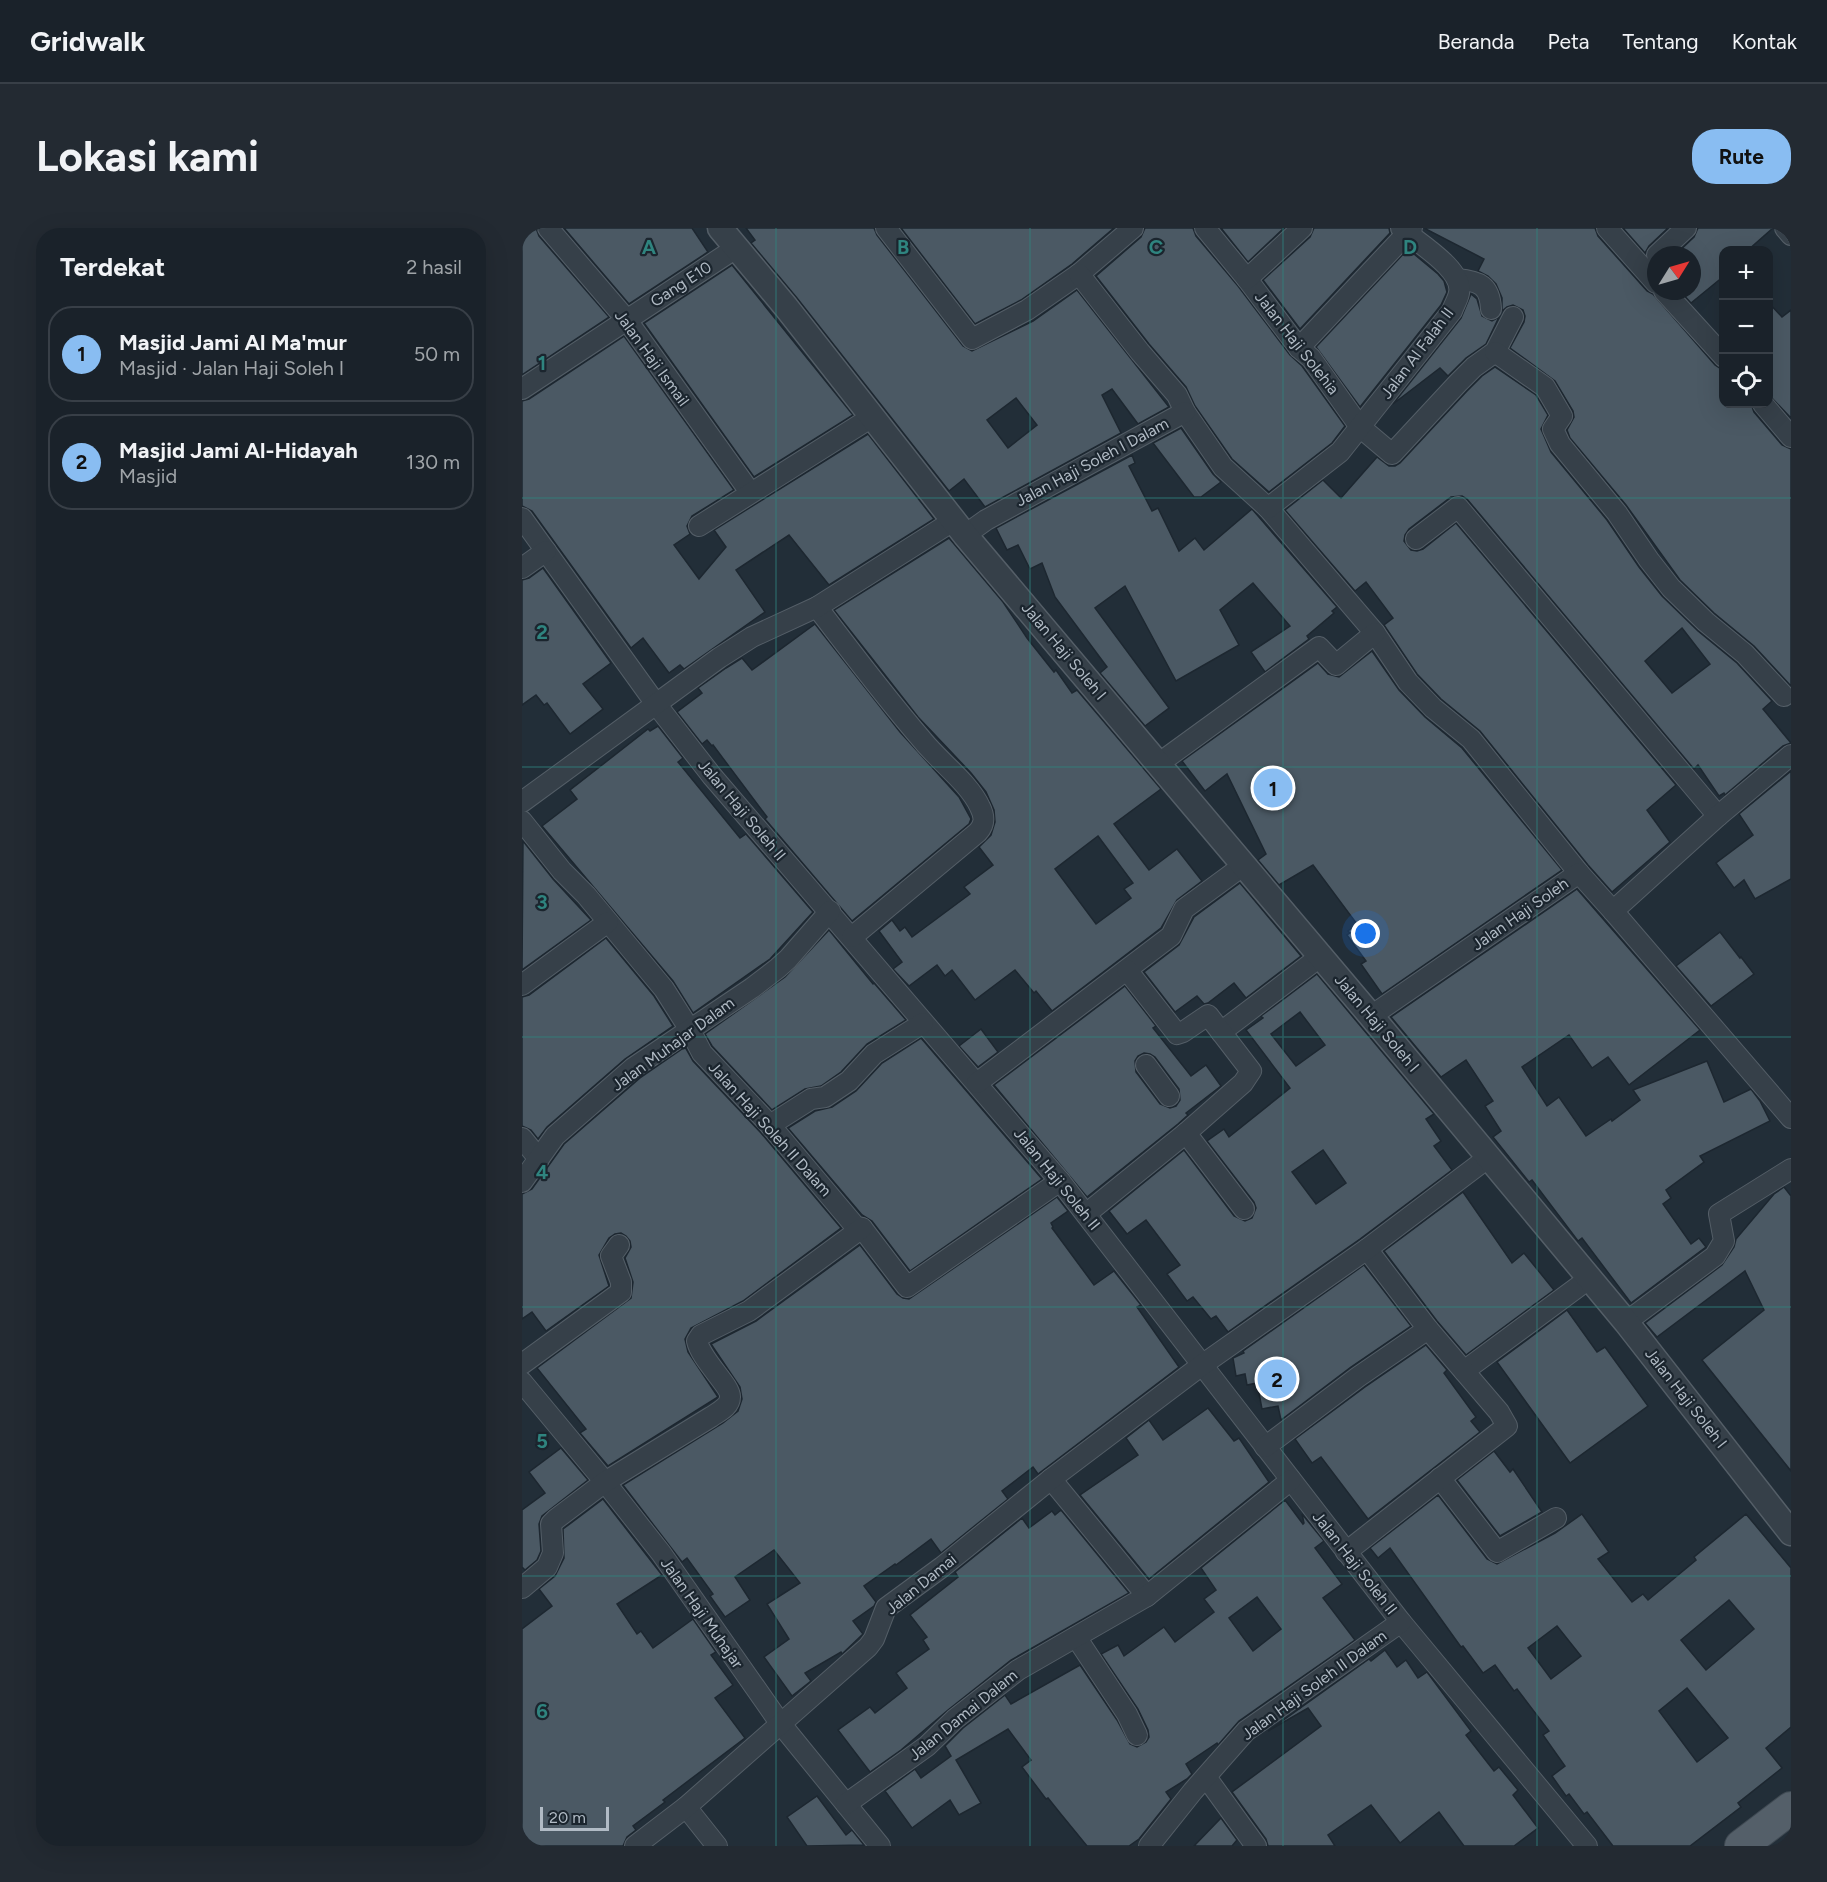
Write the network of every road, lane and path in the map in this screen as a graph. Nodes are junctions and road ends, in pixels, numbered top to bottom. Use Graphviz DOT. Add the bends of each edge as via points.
graph roads {
  1 [pos="548,228"];
  2 [pos="720,228"];
  3 [pos="886,228"];
  4 [pos="1133,228"];
  5 [pos="1205,228"];
  6 [pos="1302,228"];
  7 [pos="1607,228"];
  8 [pos="1686,228"];
  9 [pos="1785,228"];
  10 [pos="1407,230"];
  11 [pos="1791,235"];
  12 [pos="1667,246"];
  13 [pos="736,248"];
  14 [pos="1647,256"];
  15 [pos="1079,274"];
  16 [pos="1247,279"];
  17 [pos="1457,279"];
  18 [pos="1672,300"];
  19 [pos="1491,309"];
  20 [pos="1513,317"];
  21 [pos="626,320"];
  22 [pos="1299,348"];
  23 [pos="1495,352"];
  24 [pos="1721,354"];
  25 [pos="522,389"];
  26 [pos="1766,408"];
  27 [pos="1185,412"];
  28 [pos="872,417"];
  29 [pos="1360,427"];
  30 [pos="1791,437"];
  31 [pos="750,492"];
  32 [pos="1268,508"];
  33 [pos="522,518"];
  34 [pos="699,526"];
  35 [pos="959,528"];
  36 [pos="1416,538"];
  37 [pos="546,551"];
  38 [pos="522,568"];
  39 [pos="817,607"];
  40 [pos="1376,633"];
  41 [pos="1789,697"];
  42 [pos="656,704"];
  43 [pos="1791,755"];
  44 [pos="1158,764"];
  45 [pos="522,802"];
  46 [pos="1718,816"];
  47 [pos="522,821"];
  48 [pos="1244,865"];
  49 [pos="1579,873"];
  50 [pos="1612,911"];
  51 [pos="830,912"];
  52 [pos="608,922"];
  53 [pos="852,937"];
  54 [pos="1321,956"];
  55 [pos="1127,970"];
  56 [pos="522,985"];
  57 [pos="1371,1016"];
  58 [pos="923,1023"];
  59 [pos="690,1030"];
  60 [pos="1221,1032"];
  61 [pos="1146,1065"];
  62 [pos="977,1083"];
  63 [pos="1169,1096"];
  64 [pos="1791,1118"];
  65 [pos="770,1125"];
  66 [pos="1186,1133"];
  67 [pos="522,1138"];
  68 [pos="1489,1156"];
  69 [pos="539,1159"];
  70 [pos="1791,1169"];
  71 [pos="1060,1181"];
  72 [pos="522,1182"];
  73 [pos="1244,1209"];
  74 [pos="1086,1214"];
  75 [pos="862,1228"];
  76 [pos="619,1245"];
  77 [pos="1367,1249"];
  78 [pos="1590,1278"];
  79 [pos="1626,1322"];
  80 [pos="1428,1329"];
  81 [pos="522,1364"];
  82 [pos="1202,1365"];
  83 [pos="1464,1371"];
  84 [pos="522,1382"];
  85 [pos="1265,1447"];
  86 [pos="1440,1478"];
  87 [pos="1051,1479"];
  88 [pos="1291,1480"];
  89 [pos="605,1482"];
  90 [pos="1556,1518"];
  91 [pos="1791,1533"];
  92 [pos="1346,1552"];
  93 [pos="522,1588"];
  94 [pos="1147,1596"];
  95 [pos="1401,1622"];
  96 [pos="1076,1637"];
  97 [pos="780,1723"];
  98 [pos="1137,1736"];
  99 [pos="1206,1777"];
  100 [pos="846,1804"];
  101 [pos="686,1807"];
  102 [pos="1791,1808"];
  103 [pos="1743,1845"];
  104 [pos="635,1846"];
  105 [pos="717,1846"];
  106 [pos="880,1846"];
  107 [pos="1149,1846"];
  108 [pos="1256,1846"];
  109 [pos="1587,1846"];
  1 -- 21 [label="street, Jalan Haji Ismail"];
  2 -- 13 [label="street, Jalan Haji Soleh I"];
  3 -- 15 [label="street" via="972,339 1027,310"];
  4 -- 15 [label="street"];
  5 -- 16 [label="street, Jalan Haji Solehia"];
  6 -- 16 [label="street"];
  7 -- 14 [label="street"];
  8 -- 12 [label="street"];
  9 -- 11 [label="street"];
  10 -- 17 [label="street"];
  10 -- 22 [label="street"];
  13 -- 21 [label="street, Gang E10"];
  13 -- 28 [label="street, Jalan Haji Soleh I"];
  15 -- 27 [label="street" via="1177,395"];
  16 -- 22 [label="street, Jalan Haji Solehia"];
  17 -- 19 [label="street" via="1483,286 1490,295"];
  17 -- 29 [label="street, Jalan Al Falah II" via="1460,292 1452,311"];
  18 -- 24 [label="street"];
  20 -- 23 [label="street"];
  21 -- 25 [label="street"];
  21 -- 31 [label="street, Jalan Haji Ismail"];
  22 -- 29 [label="street, Jalan Haji Solehia" via="1311,358"];
  23 -- 29 [label="street, Jalan Haji Solehia" via="1474,367 1392,454"];
  23 -- 41 [label="street" via="1545,387 1562,416 1553,429 1560,444 1617,513 1671,588"];
  26 -- 30 [label="street"];
  27 -- 32 [label="street, Jalan Haji Soleh I Dalam" via="1223,466"];
  27 -- 35 [label="street, Jalan Haji Soleh I Dalam" via="986,520"];
  28 -- 31 [label="street"];
  28 -- 35 [label="street, Jalan Haji Soleh I"];
  29 -- 32 [label="street, Jalan Al Falah II" via="1340,452"];
  31 -- 34 [label="street"];
  32 -- 40 [label="street, Jalan Haji Soleh I Dalam"];
  33 -- 37 [label="street, Jalan Haji Soleh II"];
  35 -- 39 [label="street"];
  35 -- 44 [label="street, Jalan Haji Soleh I"];
  36 -- 46 [label="street" via="1458,507"];
  37 -- 38 [label="street"];
  37 -- 42 [label="street, Jalan Haji Soleh II"];
  39 -- 42 [label="street" via="752,637"];
  39 -- 53 [label="street" via="922,741 968,790 984,815 983,827 978,832"];
  40 -- 44 [label="street" via="1336,665 1318,647"];
  40 -- 49 [label="street, Jalan Haji Soleh I Dalam" via="1408,682 1471,739"];
  42 -- 45 [label="street"];
  42 -- 51 [label="street, Jalan Haji Soleh II" via="712,776"];
  43 -- 46 [label="street"];
  44 -- 48 [label="street, Jalan Haji Soleh I"];
  46 -- 50 [label="street"];
  47 -- 52 [label="street, Jalan Haji Soleh II Dalam"];
  48 -- 54 [label="street, Jalan Haji Soleh I"];
  48 -- 55 [label="street" via="1184,909 1171,936"];
  49 -- 50 [label="street, Jalan Haji Soleh"];
  49 -- 57 [label="street, Jalan Haji Soleh"];
  50 -- 64 [label="street, Jalan Haji Soleh"];
  51 -- 53 [label="street, Jalan Haji Soleh II"];
  51 -- 59 [label="street, Jalan Muhajar Dalam" via="783,963"];
  52 -- 56 [label="street"];
  52 -- 59 [label="street, Jalan Haji Soleh II Dalam" via="664,989"];
  53 -- 58 [label="street, Jalan Haji Soleh II"];
  54 -- 57 [label="street, Jalan Haji Soleh I"];
  54 -- 60 [label="street"];
  55 -- 60 [label="street" via="1177,1034 1207,1015"];
  55 -- 62 [label="street"];
  57 -- 68 [label="street, Jalan Haji Soleh I"];
  58 -- 62 [label="street, Jalan Haji Soleh II"];
  58 -- 65 [label="street" via="874,1054 849,1081"];
  59 -- 65 [label="street, Jalan Haji Soleh II Dalam" via="702,1053"];
  59 -- 69 [label="street, Jalan Muhajar Dalam" via="633,1068 555,1136"];
  60 -- 66 [label="street" via="1251,1071"];
  61 -- 63 [label="street"];
  62 -- 71 [label="street, Jalan Haji Soleh II"];
  65 -- 75 [label="street, Jalan Haji Soleh II Dalam" via="855,1226"];
  66 -- 73 [label="street"];
  66 -- 74 [label="street"];
  67 -- 69 [label="street"];
  68 -- 77 [label="street"];
  68 -- 78 [label="street, Jalan Haji Soleh I"];
  69 -- 72 [label="street, Jalan Muhajar Dalam"];
  70 -- 79 [label="street" via="1719,1214 1724,1241 1715,1256"];
  71 -- 74 [label="street, Jalan Haji Soleh II"];
  71 -- 75 [label="street, Jalan Haji Soleh II Dalam" via="908,1287"];
  74 -- 82 [label="street, Jalan Haji Soleh II"];
  75 -- 89 [label="street" via="749,1311 701,1335 697,1341 699,1349 728,1390 729,1403"];
  76 -- 81 [label="street" via="611,1256 621,1292"];
  77 -- 80 [label="street"];
  77 -- 82 [label="street"];
  78 -- 79 [label="street, Jalan Haji Soleh I"];
  78 -- 83 [label="street"];
  79 -- 91 [label="street, Jalan Haji Soleh I"];
  80 -- 83 [label="street"];
  80 -- 85 [label="street"];
  82 -- 85 [label="street, Jalan Haji Soleh II"];
  82 -- 87 [label="street, Jalan Damai"];
  83 -- 86 [label="street" via="1507,1426"];
  84 -- 89 [label="street, Jalan Haji Muhajar"];
  85 -- 88 [label="street, Jalan Haji Soleh II"];
  86 -- 90 [label="street" via="1496,1552"];
  86 -- 92 [label="street"];
  87 -- 94 [label="street"];
  87 -- 97 [label="street, Jalan Damai" via="885,1608 868,1647"];
  88 -- 92 [label="street, Jalan Haji Soleh II"];
  88 -- 94 [label="street, Jalan Damai Dalam"];
  89 -- 93 [label="street" via="551,1524 553,1553 547,1567"];
  89 -- 97 [label="street, Jalan Haji Muhajar" via="661,1553"];
  92 -- 95 [label="street, Jalan Haji Soleh II"];
  94 -- 96 [label="street, Jalan Damai Dalam"];
  95 -- 99 [label="street, Jalan Haji Soleh II Dalam" via="1246,1731"];
  95 -- 109 [label="street, Jalan Haji Soleh II"];
  96 -- 98 [label="street" via="1127,1714"];
  96 -- 100 [label="street, Jalan Damai Dalam" via="1018,1670 927,1746"];
  97 -- 100 [label="street, Jalan Haji Muhajar"];
  97 -- 101 [label="street, Jalan Damai"];
  99 -- 107 [label="street, Jalan Haji Soleh II Dalam"];
  99 -- 108 [label="street"];
  100 -- 106 [label="street, Jalan Haji Muhajar"];
  101 -- 104 [label="street, Jalan Damai"];
  101 -- 105 [label="street"];
  102 -- 103 [label="main road"];
}
